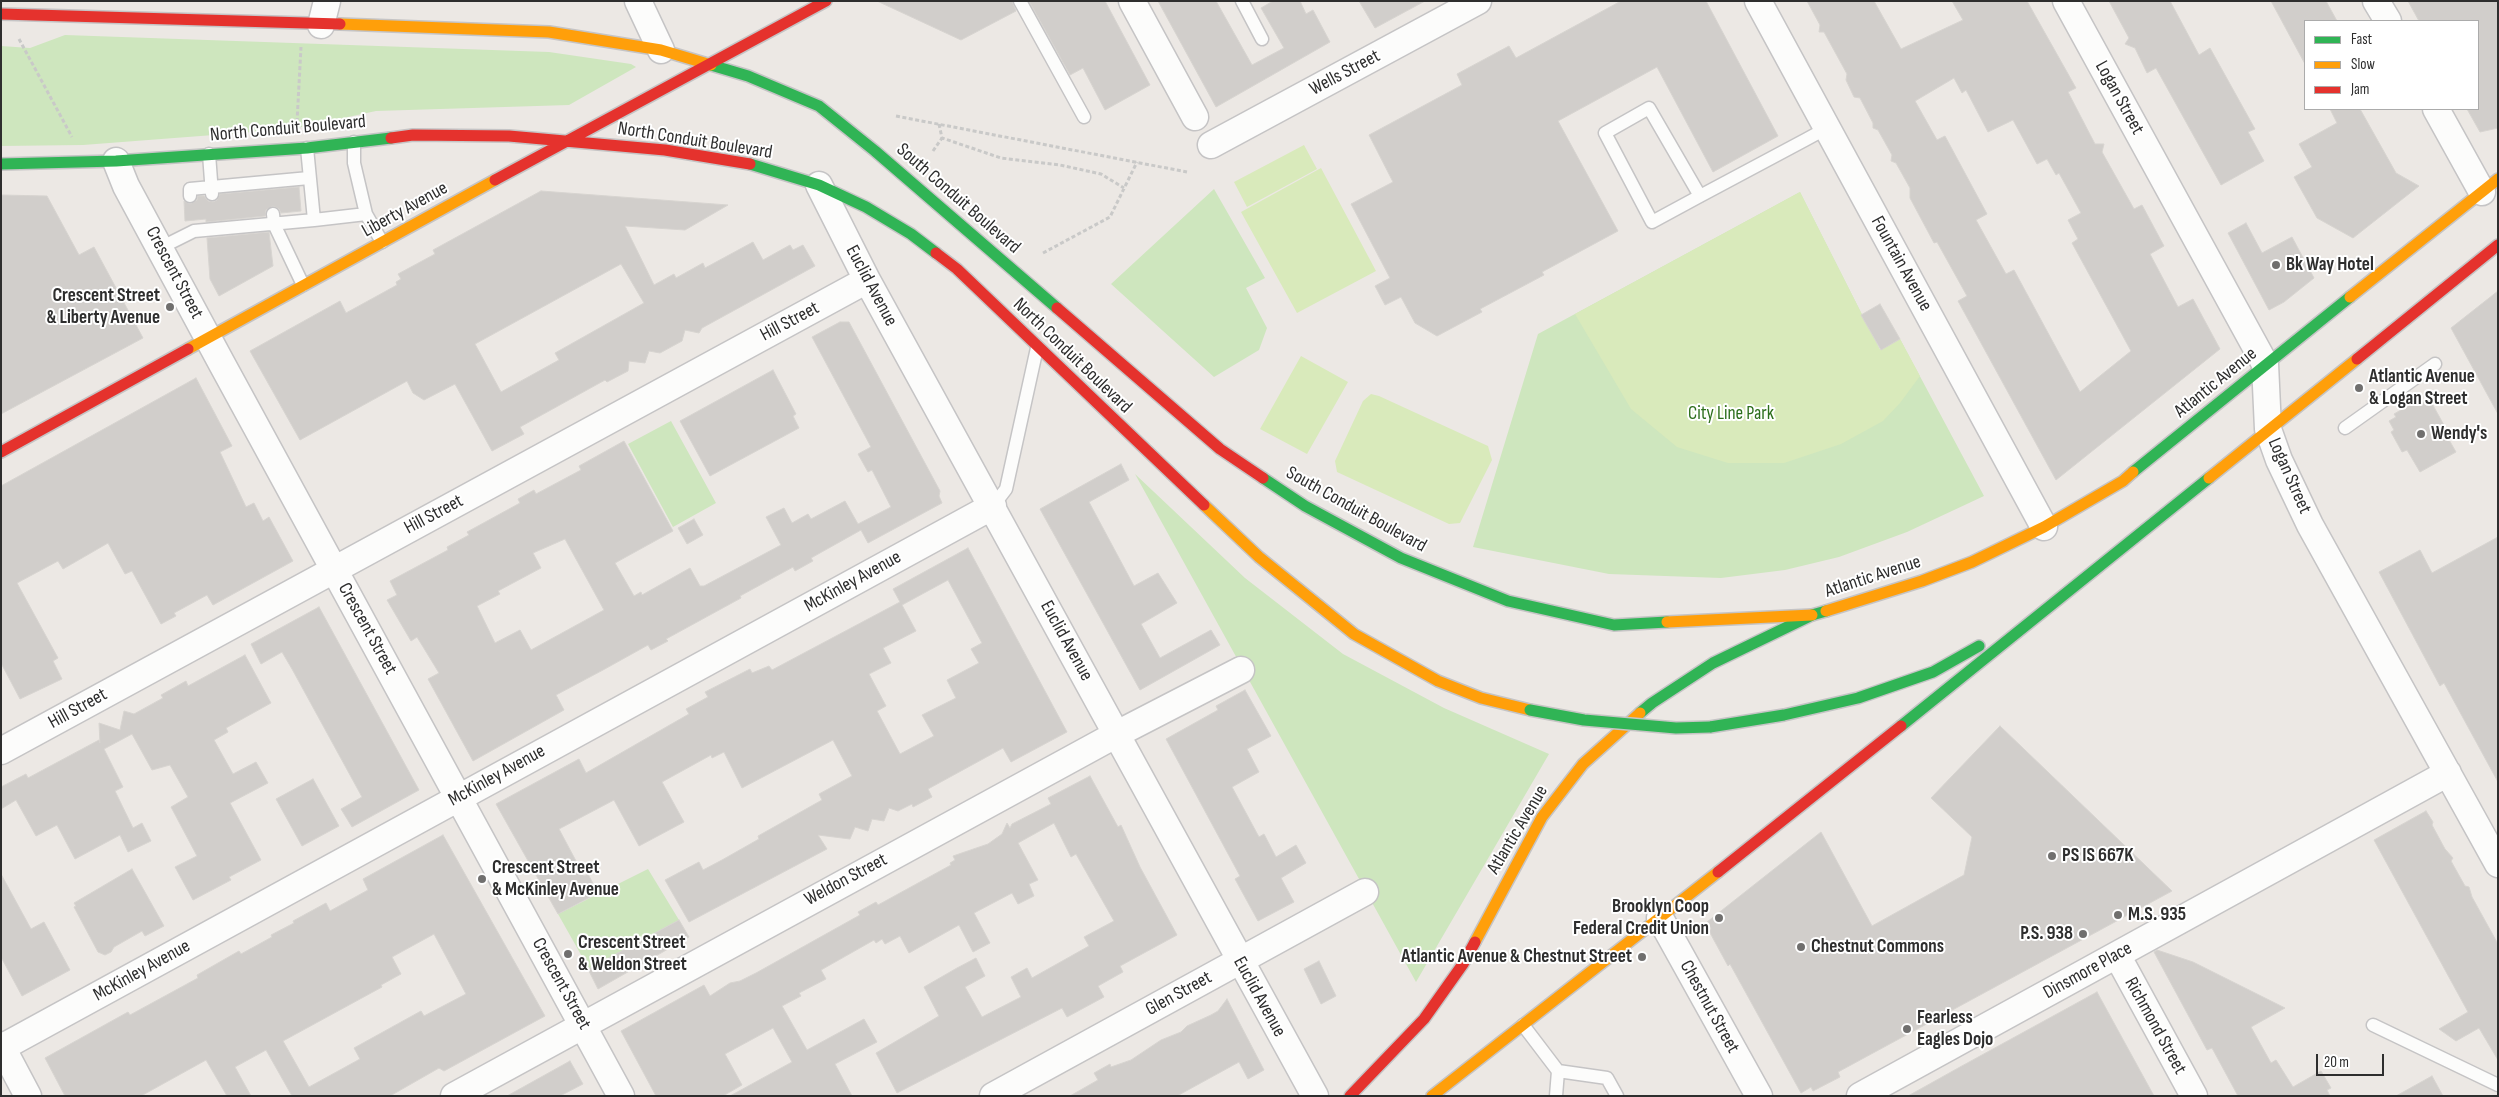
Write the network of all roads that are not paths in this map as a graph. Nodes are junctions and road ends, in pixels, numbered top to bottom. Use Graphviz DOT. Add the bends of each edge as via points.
graph roads {
  1 [pos="638,1"];
  2 [pos="826,1"];
  3 [pos="1020,1"];
  4 [pos="1132,1"];
  5 [pos="1242,1"];
  6 [pos="1478,1"];
  7 [pos="1758,1"];
  8 [pos="2066,1"];
  9 [pos="2376,1"];
  10 [pos="1451,8"];
  11 [pos="324,13"];
  12 [pos="16,17"];
  13 [pos="2387,20"];
  14 [pos="1262,39"];
  15 [pos="661,50"];
  16 [pos="712,64"];
  17 [pos="2437,110"];
  18 [pos="1084,117"];
  19 [pos="1195,117"];
  20 [pos="1827,128"];
  21 [pos="566,141"];
  22 [pos="354,142"];
  23 [pos="1211,145"];
  24 [pos="307,148"];
  25 [pos="209,154"];
  26 [pos="116,160"];
  27 [pos="1,164"];
  28 [pos="309,178"];
  29 [pos="819,185"];
  30 [pos="2490,185"];
  31 [pos="212,190"];
  32 [pos="190,196"];
  33 [pos="1700,196"];
  34 [pos="366,214"];
  35 [pos="274,219"];
  36 [pos="314,220"];
  37 [pos="382,242"];
  38 [pos="2498,245"];
  39 [pos="160,248"];
  40 [pos="867,280"];
  41 [pos="304,286"];
  42 [pos="208,338"];
  43 [pos="1037,348"];
  44 [pos="2265,364"];
  45 [pos="2435,364"];
  46 [pos="2346,428"];
  47 [pos="2268,429"];
  48 [pos="1,452"];
  49 [pos="993,506"];
  50 [pos="2044,527"];
  51 [pos="335,569"];
  52 [pos="2045,610"];
  53 [pos="1812,615"];
  54 [pos="1241,670"];
  55 [pos="1117,734"];
  56 [pos="1,751"];
  57 [pos="2448,773"];
  58 [pos="459,796"];
  59 [pos="2498,864"];
  60 [pos="1365,892"];
  61 [pos="1660,918"];
  62 [pos="2117,956"];
  63 [pos="1239,960"];
  64 [pos="583,1024"];
  65 [pos="1523,1025"];
  66 [pos="2373,1025"];
  67 [pos="2,1046"];
  68 [pos="1558,1071"];
  69 [pos="2498,1084"];
  70 [pos="28,1096"];
  71 [pos="454,1096"];
  72 [pos="621,1096"];
  73 [pos="993,1096"];
  74 [pos="1315,1096"];
  75 [pos="1350,1096"];
  76 [pos="1432,1096"];
  77 [pos="1556,1096"];
  78 [pos="1617,1096"];
  79 [pos="1759,1096"];
  80 [pos="1860,1096"];
  81 [pos="2194,1096"];
  1 -- 15 [label="street"];
  2 -- 16 [label="main road, Liberty Avenue"];
  3 -- 18 [label="lane"];
  4 -- 19 [label="street"];
  5 -- 14 [label="lane"];
  6 -- 10 [label="street, Wells Street"];
  7 -- 20 [label="street, Fountain Avenue"];
  8 -- 44 [label="street, Logan Street"];
  9 -- 13 [label="street"];
  10 -- 23 [label="street, Wells Street"];
  11 -- 12 [label="main road, South Conduit Boulevard" via="212,19"];
  11 -- 15 [label="main road, South Conduit Boulevard" via="550,32"];
  15 -- 16 [label="main road, South Conduit Boulevard"];
  16 -- 21 [label="main road, Liberty Avenue"];
  16 -- 53 [label="main road, South Conduit Boulevard" via="819,106 1220,449 1305,506 1401,558 1508,601 1614,625"];
  17 -- 30 [label="street"];
  20 -- 33 [label="lane"];
  20 -- 50 [label="street, Fountain Avenue"];
  21 -- 22 [label="main road, North Conduit Boulevard" via="510,136 413,135"];
  21 -- 29 [label="main road, North Conduit Boulevard" via="665,150 748,163"];
  21 -- 37 [label="main road, Liberty Avenue"];
  22 -- 24 [label="main road, North Conduit Boulevard"];
  22 -- 34 [label="lane" via="354,163"];
  24 -- 25 [label="main road, North Conduit Boulevard"];
  24 -- 28 [label="lane"];
  25 -- 26 [label="main road, North Conduit Boulevard"];
  25 -- 31 [label="lane"];
  26 -- 27 [label="main road, North Conduit Boulevard"];
  26 -- 39 [label="street, Crescent Street" via="126,186"];
  28 -- 31 [label="lane" via="293,183"];
  28 -- 36 [label="lane"];
  29 -- 40 [label="street, Euclid Avenue"];
  29 -- 43 [label="main road, North Conduit Boulevard" via="866,207 919,240 957,269"];
  30 -- 44 [label="main road, Atlantic Avenue"];
  31 -- 32 [label="lane" via="190,189"];
  33 -- 33 [label="lane" via="1649,108 1605,133 1652,222"];
  34 -- 36 [label="lane"];
  34 -- 37 [label="lane"];
  35 -- 36 [label="lane" via="295,217"];
  35 -- 39 [label="lane" via="193,226"];
  35 -- 41 [label="lane"];
  37 -- 41 [label="main road, Liberty Avenue"];
  38 -- 47 [label="main road"];
  39 -- 42 [label="street, Crescent Street"];
  40 -- 49 [label="street, Euclid Avenue"];
  40 -- 51 [label="street, Hill Street"];
  41 -- 42 [label="main road, Liberty Avenue"];
  42 -- 48 [label="main road, Liberty Avenue"];
  42 -- 51 [label="street, Crescent Street"];
  43 -- 49 [label="lane" via="1006,489"];
  43 -- 52 [label="main road, North Conduit Boulevard, bridge" via="1259,557 1354,634 1438,681 1481,698 1584,720 1676,728 1710,727 1858,698 1933,672"];
  44 -- 47 [label="street, Logan Street"];
  44 -- 50 [label="main road, Atlantic Avenue" via="2124,481"];
  45 -- 46 [label="lane"];
  47 -- 52 [label="main road"];
  47 -- 57 [label="street, Logan Street" via="2278,460 2310,525"];
  49 -- 55 [label="street, Euclid Avenue"];
  49 -- 58 [label="street, McKinley Avenue"];
  50 -- 53 [label="main road, Atlantic Avenue" via="1972,562 1922,581"];
  51 -- 56 [label="street, Hill Street"];
  51 -- 58 [label="street, Crescent Street"];
  52 -- 61 [label="main road"];
  53 -- 75 [label="main road, Atlantic Avenue" via="1713,663 1652,703 1582,764 1542,817 1457,972 1424,1019"];
  54 -- 55 [label="street, Weldon Street"];
  55 -- 63 [label="street, Euclid Avenue"];
  55 -- 64 [label="street, Weldon Street"];
  57 -- 59 [label="street, Logan Street"];
  57 -- 62 [label="street, Dinsmore Place"];
  58 -- 64 [label="street, Crescent Street"];
  58 -- 67 [label="street, McKinley Avenue"];
  60 -- 63 [label="street, Glen Street"];
  61 -- 65 [label="main road"];
  61 -- 79 [label="street, Chestnut Street"];
  62 -- 80 [label="street, Dinsmore Place"];
  62 -- 81 [label="street, Richmond Street"];
  63 -- 73 [label="street, Glen Street"];
  63 -- 74 [label="street, Euclid Avenue"];
  64 -- 71 [label="street, Weldon Street"];
  64 -- 72 [label="street, Crescent Street"];
  65 -- 68 [label="lane"];
  65 -- 76 [label="main road"];
  66 -- 69 [label="lane"];
  67 -- 70 [label="street"];
  68 -- 77 [label="lane"];
  68 -- 78 [label="lane" via="1607,1078"];
}
